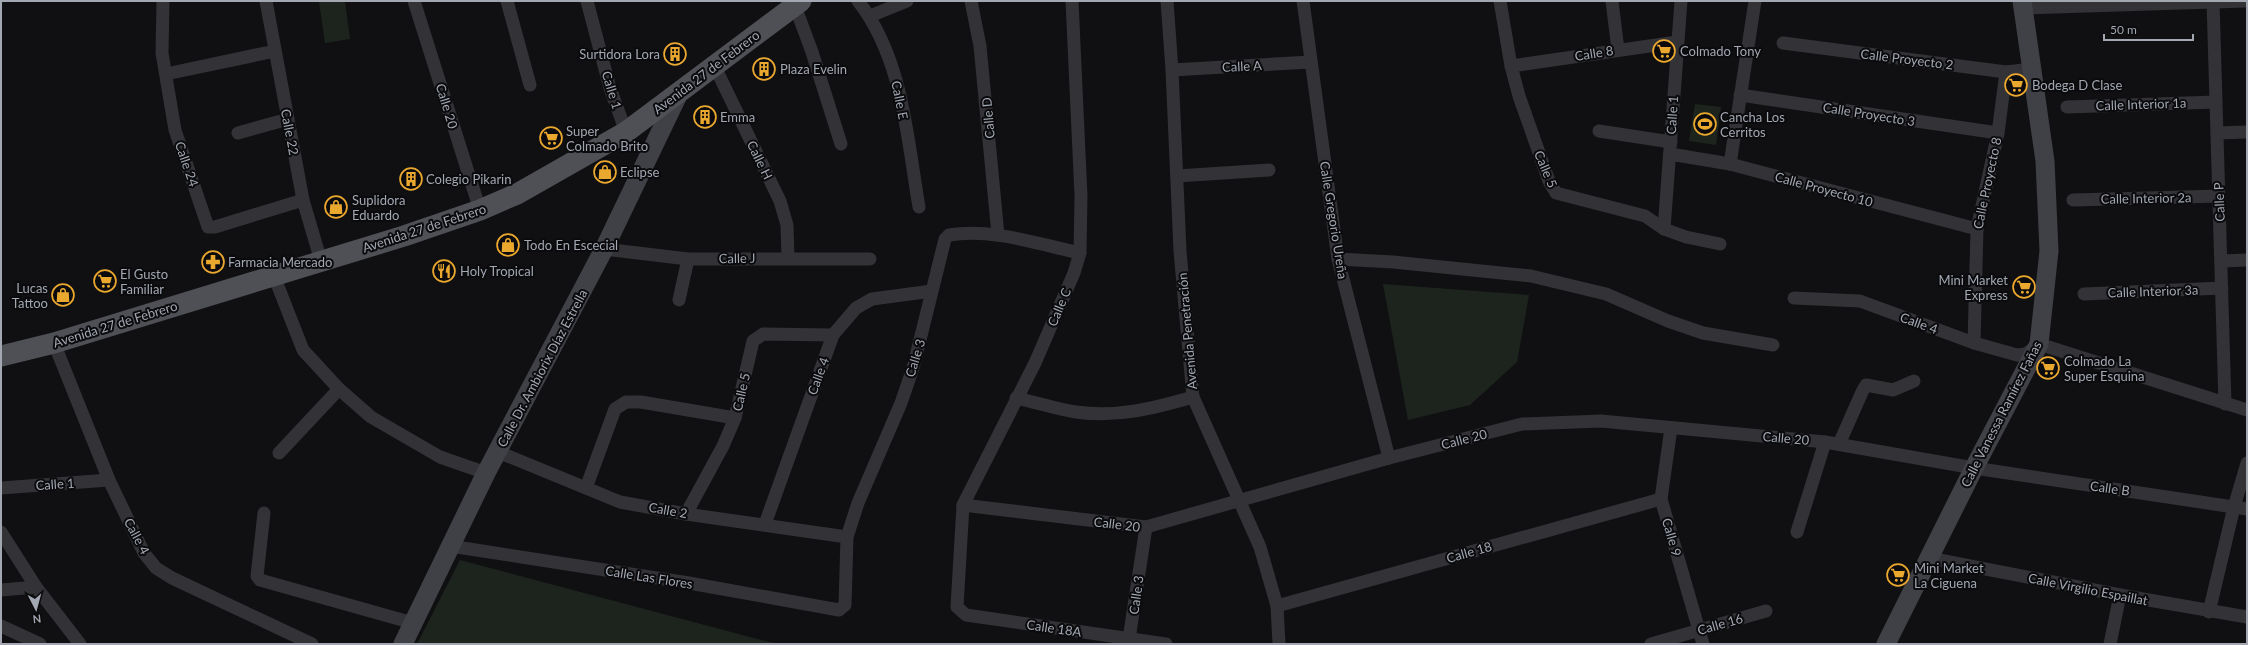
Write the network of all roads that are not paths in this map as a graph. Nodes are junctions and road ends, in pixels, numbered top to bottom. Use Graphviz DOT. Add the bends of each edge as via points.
graph roads {
  1 [pos="167,1"];
  2 [pos="266,1"];
  3 [pos="414,1"];
  4 [pos="507,1"];
  5 [pos="587,1"];
  6 [pos="858,1"];
  7 [pos="907,1"];
  8 [pos="971,1"];
  9 [pos="1072,1"];
  10 [pos="1167,1"];
  11 [pos="1303,1"];
  12 [pos="1500,1"];
  13 [pos="1612,1"];
  14 [pos="1681,1"];
  15 [pos="1755,1"];
  16 [pos="2213,1"];
  17 [pos="2246,1"];
  18 [pos="798,3"];
  19 [pos="2022,4"];
  20 [pos="870,16"];
  21 [pos="1677,42"];
  22 [pos="1783,43"];
  23 [pos="1618,50"];
  24 [pos="275,51"];
  25 [pos="1311,62"];
  26 [pos="1511,66"];
  27 [pos="715,67"];
  28 [pos="2032,69"];
  29 [pos="1172,70"];
  30 [pos="2006,72"];
  31 [pos="166,74"];
  32 [pos="530,85"];
  33 [pos="680,91"];
  34 [pos="1740,95"];
  35 [pos="2216,102"];
  36 [pos="2067,107"];
  37 [pos="288,119"];
  38 [pos="1599,131"];
  39 [pos="626,132"];
  40 [pos="2247,132"];
  41 [pos="238,133"];
  42 [pos="1998,133"];
  43 [pos="2217,133"];
  44 [pos="841,144"];
  45 [pos="1670,148"];
  46 [pos="1730,164"];
  47 [pos="1269,170"];
  48 [pos="1177,176"];
  49 [pos="2219,196"];
  50 [pos="303,200"];
  51 [pos="2073,200"];
  52 [pos="919,207"];
  53 [pos="480,210"];
  54 [pos="1664,229"];
  55 [pos="1977,229"];
  56 [pos="998,236"];
  57 [pos="1720,244"];
  58 [pos="604,249"];
  59 [pos="1080,252"];
  60 [pos="788,258"];
  61 [pos="688,259"];
  62 [pos="1338,259"];
  63 [pos="870,260"];
  64 [pos="2221,260"];
  65 [pos="2247,260"];
  66 [pos="321,261"];
  67 [pos="274,276"];
  68 [pos="2222,288"];
  69 [pos="932,291"];
  70 [pos="2084,294"];
  71 [pos="1794,298"];
  72 [pos="679,300"];
  73 [pos="833,335"];
  74 [pos="54,343"];
  75 [pos="1974,343"];
  76 [pos="2039,344"];
  77 [pos="1773,345"];
  78 [pos="1,356"];
  79 [pos="1914,381"];
  80 [pos="339,389"];
  81 [pos="1193,397"];
  82 [pos="1016,398"];
  83 [pos="2225,404"];
  84 [pos="2247,410"];
  85 [pos="735,418"];
  86 [pos="1671,428"];
  87 [pos="1825,442"];
  88 [pos="1839,444"];
  89 [pos="498,452"];
  90 [pos="279,453"];
  91 [pos="1389,458"];
  92 [pos="2247,463"];
  93 [pos="1974,468"];
  94 [pos="486,473"];
  95 [pos="109,480"];
  96 [pos="1,488"];
  97 [pos="586,488"];
  98 [pos="1240,499"];
  99 [pos="1661,499"];
  100 [pos="963,505"];
  101 [pos="2241,508"];
  102 [pos="264,513"];
  103 [pos="686,514"];
  104 [pos="765,524"];
  105 [pos="1146,527"];
  106 [pos="1,532"];
  107 [pos="1797,532"];
  108 [pos="847,537"];
  109 [pos="450,546"];
  110 [pos="1929,558"];
  111 [pos="36,587"];
  112 [pos="1,590"];
  113 [pos="958,595"];
  114 [pos="2120,596"];
  115 [pos="845,605"];
  116 [pos="1277,606"];
  117 [pos="1766,611"];
  118 [pos="2209,612"];
  119 [pos="2247,617"];
  120 [pos="414,623"];
  121 [pos="1,626"];
  122 [pos="1699,630"];
  123 [pos="1129,639"];
  124 [pos="40,644"];
  125 [pos="80,644"];
  126 [pos="312,644"];
  127 [pos="403,644"];
  128 [pos="1166,644"];
  129 [pos="1279,644"];
  130 [pos="1651,644"];
  131 [pos="1703,644"];
  132 [pos="1886,644"];
  133 [pos="2110,644"];
  1 -- 31 [label="street, Calle 24" via="162,53"];
  2 -- 24 [label="street, Calle 22"];
  3 -- 53 [label="street, Calle 20"];
  4 -- 32 [label="street"];
  5 -- 39 [label="street, Calle 1" via="610,88"];
  6 -- 20 [label="street, Calle E"];
  7 -- 20 [label="street"];
  8 -- 56 [label="street, Calle D" via="980,46"];
  9 -- 59 [label="street, Calle C" via="1081,196"];
  10 -- 29 [label="street, Avenida Penetración"];
  11 -- 25 [label="street, Calle Gregorio Ureña"];
  12 -- 26 [label="street, Calle 5"];
  13 -- 23 [label="street"];
  14 -- 21 [label="street, Calle 1"];
  15 -- 34 [label="street"];
  16 -- 17 [label="street"];
  16 -- 19 [label="street"];
  16 -- 35 [label="street, Calle P"];
  18 -- 27 [label="main road, Avenida 27 de Febrero"];
  18 -- 44 [label="street"];
  19 -- 28 [label="street, Calle Vanessa Ramírez Fañas"];
  20 -- 52 [label="street, Calle E" via="894,72"];
  21 -- 23 [label="street, Calle 8"];
  21 -- 45 [label="street, Calle 1"];
  22 -- 30 [label="street, Calle Proyecto 2"];
  23 -- 26 [label="street, Calle 8"];
  24 -- 31 [label="street"];
  24 -- 37 [label="street, Calle 22"];
  25 -- 29 [label="street, Calle A"];
  25 -- 62 [label="street, Calle Gregorio Ureña"];
  26 -- 54 [label="street, Calle 5" via="1549,181 1556,193 1645,216"];
  27 -- 33 [label="main road, Avenida 27 de Febrero"];
  27 -- 60 [label="street, Calle H" via="780,201 787,225"];
  28 -- 30 [label="street, Calle Proyecto 2"];
  28 -- 76 [label="street, Calle Vanessa Ramírez Fañas" via="2045,161 2048,244"];
  29 -- 48 [label="street, Avenida Penetración"];
  30 -- 42 [label="street, Calle Proyecto 8"];
  31 -- 50 [label="street, Calle 24" via="175,130 208,227"];
  33 -- 39 [label="main road, Avenida 27 de Febrero"];
  33 -- 58 [label="street, Calle Dr. Ambiorix Díaz Estrella"];
  34 -- 42 [label="street, Calle Proyecto 3"];
  34 -- 46 [label="street"];
  35 -- 36 [label="street, Calle Interior 1a"];
  35 -- 43 [label="street, Calle P"];
  37 -- 41 [label="street"];
  37 -- 50 [label="street, Calle 22"];
  38 -- 45 [label="street, Calle Proyecto 10"];
  39 -- 53 [label="main road, Avenida 27 de Febrero" via="517,194"];
  40 -- 43 [label="street"];
  42 -- 55 [label="street, Calle Proyecto 8"];
  43 -- 49 [label="street, Calle P"];
  45 -- 46 [label="street, Calle Proyecto 10"];
  45 -- 54 [label="street, Calle 1"];
  46 -- 55 [label="street, Calle Proyecto 10"];
  47 -- 48 [label="street"];
  48 -- 81 [label="street, Avenida Penetración" via="1180,251"];
  49 -- 51 [label="street, Calle Interior 2a"];
  49 -- 64 [label="street, Calle P"];
  50 -- 66 [label="street, Calle 22"];
  53 -- 66 [label="main road, Avenida 27 de Febrero"];
  54 -- 57 [label="street, Calle 5" via="1686,237"];
  55 -- 75 [label="street, Calle Proyecto 8"];
  56 -- 59 [label="street, Calle 3"];
  56 -- 69 [label="street, Calle 3" via="949,235 945,239"];
  58 -- 61 [label="street, Calle J"];
  58 -- 89 [label="street, Calle Dr. Ambiorix Díaz Estrella"];
  59 -- 82 [label="street, Calle C" via="1074,273 1035,363"];
  60 -- 61 [label="street, Calle J"];
  60 -- 63 [label="street, Calle J"];
  61 -- 72 [label="street"];
  62 -- 77 [label="street" via="1531,276 1606,294 1668,322 1703,333"];
  62 -- 91 [label="street, Calle Gregorio Ureña"];
  64 -- 65 [label="street"];
  64 -- 68 [label="street, Calle P"];
  66 -- 67 [label="main road, Avenida 27 de Febrero"];
  67 -- 74 [label="main road, Avenida 27 de Febrero"];
  67 -- 80 [label="street" via="303,350"];
  68 -- 70 [label="street, Calle Interior 3a"];
  68 -- 83 [label="street, Calle P"];
  69 -- 73 [label="street, Calle 4" via="872,299 856,308"];
  69 -- 108 [label="street, Calle 3" via="913,368 901,403 858,503"];
  71 -- 75 [label="street, Calle 4" via="1860,301"];
  73 -- 85 [label="street, Calle 5" via="763,334 753,342"];
  73 -- 104 [label="street, Calle 4"];
  74 -- 78 [label="main road, Avenida 27 de Febrero"];
  74 -- 95 [label="street, Calle 4"];
  75 -- 76 [label="street, Calle 4" via="2017,356 2026,354"];
  76 -- 83 [label="street"];
  76 -- 93 [label="street, Calle Vanessa Ramírez Fañas"];
  79 -- 88 [label="street" via="1893,390 1866,385"];
  80 -- 90 [label="street"];
  80 -- 94 [label="street" via="371,418 440,457"];
  81 -- 82 [label="street" via="1153,409 1098,414 1075,412"];
  81 -- 98 [label="street, Avenida Penetración"];
  82 -- 100 [label="street, Calle C"];
  83 -- 84 [label="street"];
  85 -- 97 [label="street" via="641,402 626,402 615,409"];
  85 -- 103 [label="street, Calle 5" via="723,446"];
  86 -- 87 [label="street, Calle 20"];
  86 -- 91 [label="street, Calle 20" via="1601,421 1522,424"];
  86 -- 99 [label="street, Calle 9"];
  87 -- 88 [label="street, Calle 20"];
  87 -- 107 [label="street"];
  88 -- 93 [label="street, Calle 20"];
  89 -- 94 [label="street, Calle Dr. Ambiorix Díaz Estrella"];
  89 -- 97 [label="street, Calle 2"];
  91 -- 98 [label="street, Calle 20"];
  92 -- 101 [label="street"];
  93 -- 101 [label="street, Calle B"];
  93 -- 110 [label="street, Calle Vanessa Ramírez Fañas"];
  94 -- 109 [label="street, Calle Dr. Ambiorix Díaz Estrella"];
  95 -- 96 [label="street, Calle 1"];
  95 -- 126 [label="street, Calle 4" via="144,553 156,568"];
  97 -- 103 [label="street, Calle 2" via="620,502"];
  98 -- 105 [label="street, Calle 20"];
  98 -- 116 [label="street, Avenida Penetración" via="1260,548"];
  99 -- 116 [label="street, Calle 18"];
  99 -- 122 [label="street, Calle 9"];
  100 -- 105 [label="street, Calle 20"];
  100 -- 113 [label="street, Calle C"];
  101 -- 118 [label="street"];
  102 -- 120 [label="street" via="257,576 260,580"];
  103 -- 104 [label="street, Calle 2"];
  104 -- 108 [label="street, Calle 2"];
  105 -- 123 [label="street, Calle 3"];
  106 -- 111 [label="street"];
  108 -- 115 [label="street, Calle 3"];
  109 -- 115 [label="street, Calle Las Flores" via="689,583 831,609 839,610"];
  109 -- 120 [label="street, Calle Dr. Ambiorix Díaz Estrella"];
  110 -- 114 [label="street, Calle Virgilio Espaillat"];
  110 -- 132 [label="street, Calle Vanessa Ramírez Fañas"];
  111 -- 112 [label="street"];
  111 -- 125 [label="street"];
  113 -- 123 [label="street, Calle 18A" via="957,607 966,615"];
  114 -- 118 [label="street, Calle Virgilio Espaillat"];
  114 -- 133 [label="street"];
  116 -- 129 [label="street, Avenida Penetración"];
  117 -- 122 [label="street, Calle 16"];
  118 -- 119 [label="street, Calle Virgilio Espaillat"];
  120 -- 127 [label="street, Calle Dr. Ambiorix Díaz Estrella"];
  121 -- 124 [label="street"];
  122 -- 130 [label="street, Calle 16"];
  122 -- 131 [label="street, Calle 9"];
  123 -- 128 [label="street, Calle 18A"];
}
